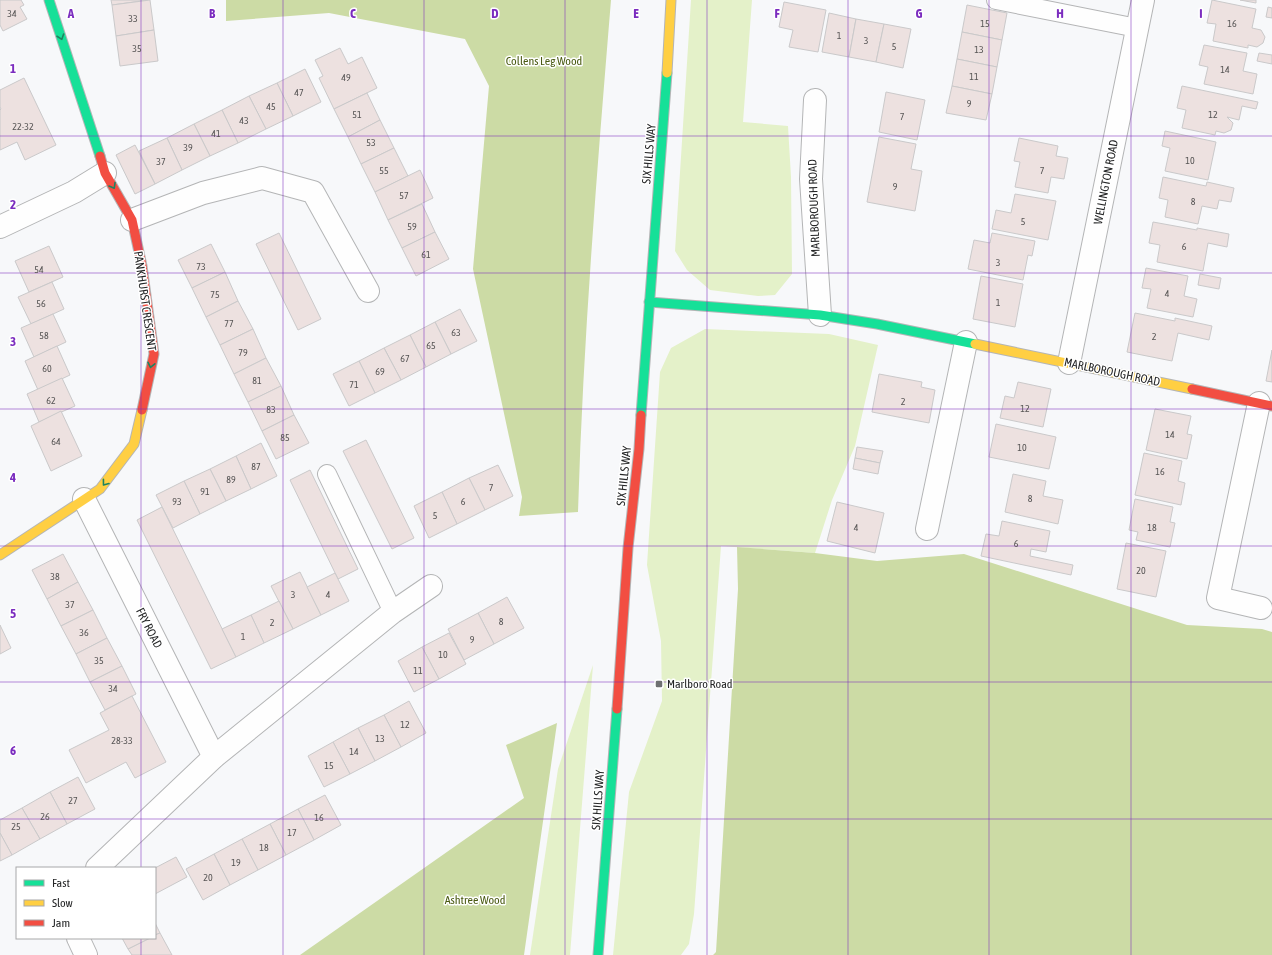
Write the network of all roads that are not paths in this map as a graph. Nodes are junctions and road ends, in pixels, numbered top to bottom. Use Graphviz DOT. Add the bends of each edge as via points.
graph roads {
  1 [pos="49,0"];
  2 [pos="671,0"];
  3 [pos="996,0"];
  4 [pos="1142,0"];
  5 [pos="1137,28"];
  6 [pos="815,100"];
  7 [pos="106,173"];
  8 [pos="132,220"];
  9 [pos="0,227"];
  10 [pos="368,291"];
  11 [pos="648,302"];
  12 [pos="820,315"];
  13 [pos="966,342"];
  14 [pos="1069,363"];
  15 [pos="1265,404"];
  16 [pos="327,474"];
  17 [pos="84,500"];
  18 [pos="927,529"];
  19 [pos="0,555"];
  20 [pos="431,586"];
  21 [pos="1262,608"];
  22 [pos="392,612"];
  23 [pos="214,757"];
  24 [pos="98,867"];
  25 [pos="78,939"];
  26 [pos="86,955"];
  27 [pos="598,955"];
  1 -- 7 [label="street, PANKHURST CRESCENT, one-way"];
  2 -- 11 [label="street, SIX HILLS WAY" via="666,97"];
  3 -- 5 [label="lane"];
  4 -- 5 [label="street, WELLINGTON ROAD"];
  5 -- 14 [label="street, WELLINGTON ROAD"];
  6 -- 12 [label="street, MARLBOROUGH ROAD" via="811,179"];
  7 -- 8 [label="street, PANKHURST CRESCENT, one-way"];
  7 -- 9 [label="street" via="74,192"];
  8 -- 10 [label="street" via="203,193 262,178 313,192"];
  8 -- 17 [label="street, PANKHURST CRESCENT, one-way" via="142,266 154,354 134,444 100,489"];
  11 -- 12 [label="street, MARLBOROUGH ROAD"];
  11 -- 27 [label="street, SIX HILLS WAY" via="639,449 628,548"];
  12 -- 13 [label="street, MARLBOROUGH ROAD"];
  13 -- 14 [label="street, MARLBOROUGH ROAD"];
  13 -- 18 [label="street"];
  14 -- 15 [label="street, MARLBOROUGH ROAD"];
  15 -- 21 [label="street, MARLBOROUGH ROAD" via="1218,598"];
  16 -- 22 [label="lane"];
  17 -- 19 [label="street, PANKHURST CRESCENT"];
  17 -- 23 [label="street, FRY ROAD"];
  20 -- 22 [label="street"];
  22 -- 23 [label="street"];
  23 -- 24 [label="street"];
  25 -- 26 [label="street"];
}
